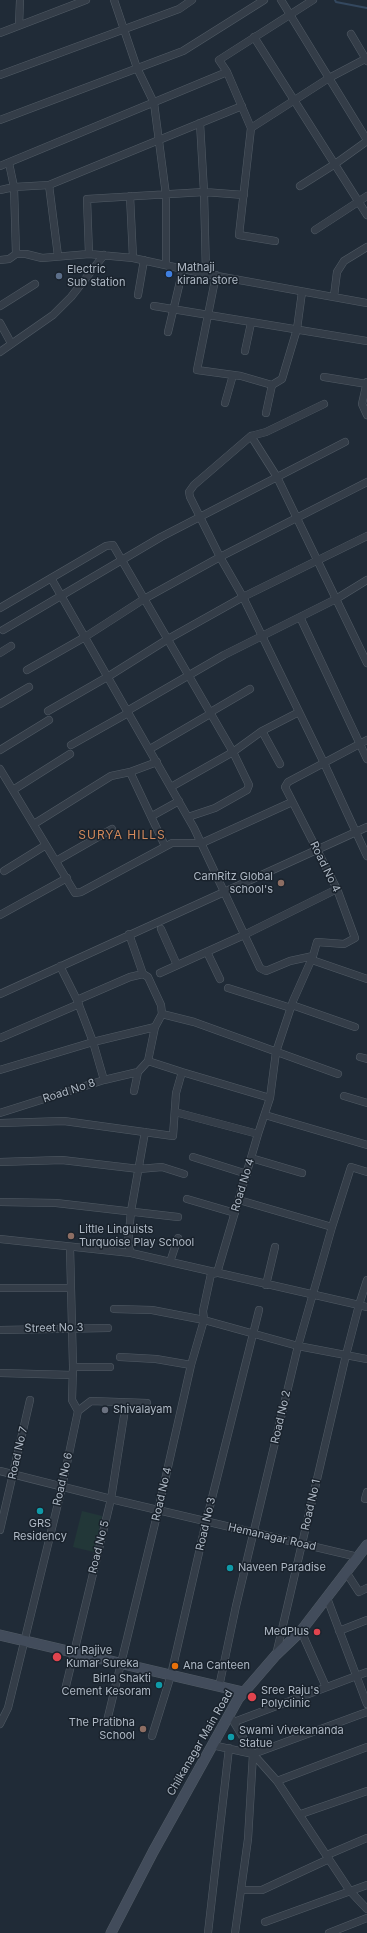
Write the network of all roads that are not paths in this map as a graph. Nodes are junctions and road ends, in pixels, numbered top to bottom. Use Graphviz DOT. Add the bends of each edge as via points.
graph roads {
  1 [pos="20,0"];
  2 [pos="86,0"];
  3 [pos="114,0"];
  4 [pos="192,0"];
  5 [pos="264,0"];
  6 [pos="281,0"];
  7 [pos="314,0"];
  8 [pos="291,15"];
  9 [pos="19,25"];
  10 [pos="124,30"];
  11 [pos="0,33"];
  12 [pos="351,34"];
  13 [pos="254,37"];
  14 [pos="367,59"];
  15 [pos="137,68"];
  16 [pos="227,72"];
  17 [pos="0,75"];
  18 [pos="329,78"];
  19 [pos="293,101"];
  20 [pos="154,102"];
  21 [pos="242,106"];
  22 [pos="0,120"];
  23 [pos="200,123"];
  24 [pos="251,128"];
  25 [pos="160,139"];
  26 [pos="367,140"];
  27 [pos="9,163"];
  28 [pos="335,164"];
  29 [pos="0,166"];
  30 [pos="49,185"];
  31 [pos="300,186"];
  32 [pos="14,187"];
  33 [pos="0,190"];
  34 [pos="204,192"];
  35 [pos="166,195"];
  36 [pos="244,195"];
  37 [pos="130,196"];
  38 [pos="367,196"];
  39 [pos="359,202"];
  40 [pos="367,215"];
  41 [pos="315,230"];
  42 [pos="275,241"];
  43 [pos="367,247"];
  44 [pos="16,254"];
  45 [pos="90,254"];
  46 [pos="104,255"];
  47 [pos="58,256"];
  48 [pos="133,258"];
  49 [pos="0,260"];
  50 [pos="144,260"];
  51 [pos="166,264"];
  52 [pos="183,269"];
  53 [pos="206,274"];
  54 [pos="216,275"];
  55 [pos="35,284"];
  56 [pos="302,292"];
  57 [pos="138,295"];
  58 [pos="334,296"];
  59 [pos="367,303"];
  60 [pos="0,306"];
  61 [pos="154,306"];
  62 [pos="173,310"];
  63 [pos="208,315"];
  64 [pos="0,323"];
  65 [pos="251,323"];
  66 [pos="297,329"];
  67 [pos="168,332"];
  68 [pos="367,341"];
  69 [pos="11,343"];
  70 [pos="245,351"];
  71 [pos="0,352"];
  72 [pos="233,375"];
  73 [pos="324,377"];
  74 [pos="367,383"];
  75 [pos="272,385"];
  76 [pos="225,403"];
  77 [pos="324,404"];
  78 [pos="266,413"];
  79 [pos="367,415"];
  80 [pos="251,436"];
  81 [pos="345,442"];
  82 [pos="277,477"];
  83 [pos="367,482"];
  84 [pos="200,518"];
  85 [pos="297,518"];
  86 [pos="367,536"];
  87 [pos="220,557"];
  88 [pos="318,559"];
  89 [pos="122,561"];
  90 [pos="51,578"];
  91 [pos="367,580"];
  92 [pos="62,594"];
  93 [pos="243,597"];
  94 [pos="144,599"];
  95 [pos="336,599"];
  96 [pos="0,608"];
  97 [pos="300,617"];
  98 [pos="3,630"];
  99 [pos="85,636"];
  100 [pos="261,636"];
  101 [pos="168,639"];
  102 [pos="11,646"];
  103 [pos="0,653"];
  104 [pos="367,664"];
  105 [pos="27,670"];
  106 [pos="109,676"];
  107 [pos="189,677"];
  108 [pos="29,687"];
  109 [pos="250,689"];
  110 [pos="0,704"];
  111 [pos="48,711"];
  112 [pos="128,712"];
  113 [pos="299,712"];
  114 [pos="210,714"];
  115 [pos="49,720"];
  116 [pos="262,731"];
  117 [pos="367,740"];
  118 [pos="360,744"];
  119 [pos="71,745"];
  120 [pos="150,749"];
  121 [pos="0,750"];
  122 [pos="232,752"];
  123 [pos="70,754"];
  124 [pos="367,759"];
  125 [pos="157,762"];
  126 [pos="324,763"];
  127 [pos="280,764"];
  128 [pos="0,769"];
  129 [pos="130,772"];
  130 [pos="171,787"];
  131 [pos="13,790"];
  132 [pos="179,801"];
  133 [pos="292,802"];
  134 [pos="152,816"];
  135 [pos="188,817"];
  136 [pos="34,824"];
  137 [pos="367,827"];
  138 [pos="112,829"];
  139 [pos="356,832"];
  140 [pos="202,843"];
  141 [pos="46,845"];
  142 [pos="165,846"];
  143 [pos="317,849"];
  144 [pos="367,856"];
  145 [pos="56,861"];
  146 [pos="4,871"];
  147 [pos="67,878"];
  148 [pos="337,889"];
  149 [pos="225,891"];
  150 [pos="0,915"];
  151 [pos="161,929"];
  152 [pos="129,934"];
  153 [pos="244,935"];
  154 [pos="207,952"];
  155 [pos="312,958"];
  156 [pos="177,965"];
  157 [pos="60,966"];
  158 [pos="160,973"];
  159 [pos="143,974"];
  160 [pos="367,978"];
  161 [pos="220,979"];
  162 [pos="228,988"];
  163 [pos="0,994"];
  164 [pos="78,1002"];
  165 [pos="291,1006"];
  166 [pos="162,1014"];
  167 [pos="155,1027"];
  168 [pos="355,1027"];
  169 [pos="0,1038"];
  170 [pos="93,1042"];
  171 [pos="276,1052"];
  172 [pos="148,1061"];
  173 [pos="0,1070"];
  174 [pos="138,1072"];
  175 [pos="182,1072"];
  176 [pos="338,1074"];
  177 [pos="104,1080"];
  178 [pos="134,1091"];
  179 [pos="344,1096"];
  180 [pos="270,1098"];
  181 [pos="367,1103"];
  182 [pos="175,1112"];
  183 [pos="0,1113"];
  184 [pos="265,1115"];
  185 [pos="0,1123"];
  186 [pos="145,1132"];
  187 [pos="258,1134"];
  188 [pos="367,1145"];
  189 [pos="193,1157"];
  190 [pos="251,1158"];
  191 [pos="0,1162"];
  192 [pos="139,1169"];
  193 [pos="367,1172"];
  194 [pos="302,1173"];
  195 [pos="184,1174"];
  196 [pos="247,1174"];
  197 [pos="187,1199"];
  198 [pos="239,1200"];
  199 [pos="0,1202"];
  200 [pos="131,1211"];
  201 [pos="235,1213"];
  202 [pos="178,1217"];
  203 [pos="332,1227"];
  204 [pos="178,1238"];
  205 [pos="0,1239"];
  206 [pos="70,1247"];
  207 [pos="275,1247"];
  208 [pos="132,1253"];
  209 [pos="170,1262"];
  210 [pos="217,1273"];
  211 [pos="367,1280"];
  212 [pos="266,1285"];
  213 [pos="0,1288"];
  214 [pos="71,1288"];
  215 [pos="313,1295"];
  216 [pos="359,1305"];
  217 [pos="367,1307"];
  218 [pos="114,1309"];
  219 [pos="259,1310"];
  220 [pos="204,1320"];
  221 [pos="71,1327"];
  222 [pos="108,1328"];
  223 [pos="0,1330"];
  224 [pos="252,1334"];
  225 [pos="298,1346"];
  226 [pos="346,1355"];
  227 [pos="120,1357"];
  228 [pos="367,1359"];
  229 [pos="191,1365"];
  230 [pos="73,1367"];
  231 [pos="110,1367"];
  232 [pos="0,1373"];
  233 [pos="73,1375"];
  234 [pos="30,1400"];
  235 [pos="126,1403"];
  236 [pos="147,1403"];
  237 [pos="78,1410"];
  238 [pos="0,1471"];
  239 [pos="13,1474"];
  240 [pos="62,1486"];
  241 [pos="111,1499"];
  242 [pos="158,1510"];
  243 [pos="206,1522"];
  244 [pos="0,1528"];
  245 [pos="254,1532"];
  246 [pos="302,1544"];
  247 [pos="367,1545"];
  248 [pos="358,1557"];
  249 [pos="346,1572"];
  250 [pos="367,1588"];
  251 [pos="327,1598"];
  252 [pos="367,1620"];
  253 [pos="301,1631"];
  254 [pos="339,1631"];
  255 [pos="0,1635"];
  256 [pos="24,1641"];
  257 [pos="74,1652"];
  258 [pos="276,1655"];
  259 [pos="122,1664"];
  260 [pos="367,1672"];
  261 [pos="171,1675"];
  262 [pos="356,1676"];
  263 [pos="219,1686"];
  264 [pos="326,1687"];
  265 [pos="65,1690"];
  266 [pos="243,1692"];
  267 [pos="367,1704"];
  268 [pos="367,1712"];
  269 [pos="232,1718"];
  270 [pos="107,1721"];
  271 [pos="0,1724"];
  272 [pos="152,1736"];
  273 [pos="212,1745"];
  274 [pos="367,1747"];
  275 [pos="229,1748"];
  276 [pos="253,1754"];
  277 [pos="277,1781"];
  278 [pos="367,1791"];
  279 [pos="301,1814"];
  280 [pos="367,1838"];
  281 [pos="328,1857"];
  282 [pos="367,1885"];
  283 [pos="241,1890"];
  284 [pos="350,1891"];
  285 [pos="367,1909"];
  286 [pos="367,1918"];
  287 [pos="264,1922"];
  288 [pos="111,1933"];
  289 [pos="208,1933"];
  290 [pos="235,1933"];
  291 [pos="329,1933"];
  1 -- 9 [label="street"];
  2 -- 9 [label="street"];
  3 -- 10 [label="street"];
  4 -- 10 [label="street" via="179,9"];
  5 -- 15 [label="street" via="183,51"];
  6 -- 8 [label="street"];
  7 -- 8 [label="street"];
  8 -- 13 [label="street"];
  8 -- 18 [label="street"];
  9 -- 11 [label="street"];
  10 -- 15 [label="street"];
  10 -- 17 [label="street"];
  12 -- 14 [label="street"];
  13 -- 16 [label="street" via="219,60"];
  13 -- 19 [label="street"];
  14 -- 18 [label="street"];
  15 -- 20 [label="street"];
  15 -- 22 [label="street"];
  16 -- 20 [label="street"];
  16 -- 21 [label="street"];
  18 -- 19 [label="street"];
  18 -- 26 [label="street"];
  19 -- 24 [label="street"];
  19 -- 28 [label="street"];
  20 -- 25 [label="street"];
  20 -- 27 [label="street"];
  21 -- 23 [label="street"];
  21 -- 24 [label="street"];
  23 -- 25 [label="street"];
  23 -- 34 [label="street"];
  24 -- 36 [label="street"];
  25 -- 30 [label="street"];
  25 -- 35 [label="street"];
  26 -- 28 [label="street"];
  27 -- 29 [label="street"];
  27 -- 32 [label="street"];
  28 -- 31 [label="street"];
  28 -- 39 [label="street"];
  30 -- 32 [label="street"];
  30 -- 47 [label="street"];
  32 -- 33 [label="street"];
  32 -- 44 [label="street"];
  34 -- 35 [label="street"];
  34 -- 36 [label="street"];
  34 -- 53 [label="street"];
  35 -- 37 [label="street"];
  35 -- 51 [label="street"];
  36 -- 42 [label="street" via="239,235"];
  37 -- 45 [label="street" via="88,199"];
  37 -- 48 [label="street"];
  38 -- 39 [label="street"];
  39 -- 40 [label="street"];
  39 -- 41 [label="street"];
  43 -- 58 [label="street" via="344,261 337,272"];
  44 -- 47 [label="street" via="42,258"];
  44 -- 49 [label="street" via="9,259"];
  45 -- 46 [label="street"];
  45 -- 47 [label="street"];
  46 -- 48 [label="street"];
  46 -- 69 [label="street" via="71,297"];
  48 -- 50 [label="street"];
  50 -- 51 [label="street"];
  50 -- 57 [label="street"];
  51 -- 52 [label="street"];
  52 -- 53 [label="street"];
  52 -- 62 [label="street"];
  53 -- 54 [label="street"];
  54 -- 56 [label="street"];
  54 -- 63 [label="street"];
  55 -- 60 [label="street"];
  56 -- 58 [label="street"];
  56 -- 66 [label="street"];
  58 -- 59 [label="street"];
  61 -- 62 [label="street"];
  62 -- 63 [label="street"];
  62 -- 67 [label="street"];
  63 -- 65 [label="street"];
  63 -- 72 [label="street" via="197,370"];
  64 -- 69 [label="street"];
  65 -- 66 [label="street"];
  65 -- 70 [label="street"];
  66 -- 68 [label="street"];
  66 -- 75 [label="street" via="282,379"];
  69 -- 71 [label="street"];
  72 -- 75 [label="street"];
  72 -- 76 [label="street"];
  73 -- 74 [label="street"];
  74 -- 79 [label="street" via="362,404"];
  75 -- 78 [label="street"];
  77 -- 80 [label="street" via="266,432"];
  80 -- 82 [label="street"];
  80 -- 84 [label="street" via="189,492"];
  81 -- 82 [label="street"];
  82 -- 84 [label="street"];
  82 -- 85 [label="street"];
  83 -- 85 [label="street"];
  84 -- 87 [label="street"];
  84 -- 89 [label="street" via="161,537"];
  85 -- 87 [label="street"];
  85 -- 88 [label="street"];
  86 -- 88 [label="street"];
  87 -- 93 [label="street"];
  87 -- 94 [label="street"];
  88 -- 93 [label="street"];
  88 -- 95 [label="street"];
  89 -- 90 [label="street" via="113,545 106,546"];
  89 -- 92 [label="street"];
  89 -- 94 [label="street"];
  90 -- 92 [label="street"];
  90 -- 96 [label="street"];
  91 -- 95 [label="street"];
  92 -- 98 [label="street"];
  92 -- 99 [label="street"];
  93 -- 100 [label="street"];
  93 -- 101 [label="street"];
  94 -- 99 [label="street"];
  94 -- 101 [label="street"];
  95 -- 97 [label="street"];
  95 -- 104 [label="street"];
  97 -- 100 [label="street"];
  97 -- 118 [label="street"];
  99 -- 105 [label="street"];
  99 -- 106 [label="street"];
  100 -- 107 [label="street"];
  100 -- 113 [label="street"];
  101 -- 106 [label="street"];
  101 -- 107 [label="street"];
  102 -- 103 [label="street"];
  106 -- 111 [label="street"];
  106 -- 112 [label="street"];
  107 -- 112 [label="street"];
  107 -- 114 [label="street"];
  108 -- 110 [label="street"];
  109 -- 114 [label="street"];
  112 -- 119 [label="street"];
  112 -- 120 [label="street"];
  113 -- 116 [label="street"];
  113 -- 126 [label="street"];
  114 -- 120 [label="street"];
  114 -- 122 [label="street"];
  115 -- 121 [label="street"];
  116 -- 122 [label="street"];
  116 -- 127 [label="street"];
  117 -- 118 [label="street, Road No 4"];
  118 -- 124 [label="street"];
  118 -- 126 [label="street, Road No 4"];
  120 -- 125 [label="street"];
  122 -- 130 [label="street"];
  122 -- 135 [label="street" via="249,788 215,808"];
  123 -- 131 [label="street"];
  125 -- 129 [label="street"];
  125 -- 130 [label="street"];
  126 -- 133 [label="street, Road No 4" via="286,784"];
  126 -- 139 [label="street"];
  128 -- 131 [label="street"];
  129 -- 134 [label="street"];
  129 -- 136 [label="street" via="111,776"];
  130 -- 132 [label="street"];
  131 -- 136 [label="street"];
  132 -- 134 [label="street"];
  132 -- 135 [label="street"];
  133 -- 140 [label="street"];
  133 -- 143 [label="street, Road No 4"];
  134 -- 142 [label="street"];
  135 -- 140 [label="street"];
  136 -- 141 [label="street"];
  137 -- 139 [label="street"];
  138 -- 145 [label="street"];
  139 -- 143 [label="street"];
  139 -- 144 [label="street"];
  140 -- 142 [label="street" via="172,843"];
  140 -- 149 [label="street"];
  141 -- 145 [label="street"];
  141 -- 146 [label="street"];
  142 -- 147 [label="street" via="78,893 74,892"];
  143 -- 148 [label="street, Road No 4"];
  143 -- 149 [label="street"];
  145 -- 147 [label="street"];
  147 -- 150 [label="street"];
  148 -- 153 [label="street"];
  148 -- 155 [label="street, Road No 4" via="355,938 344,944 317,942"];
  149 -- 152 [label="street"];
  149 -- 153 [label="street"];
  151 -- 156 [label="street"];
  152 -- 157 [label="street"];
  152 -- 159 [label="street"];
  153 -- 154 [label="street"];
  153 -- 155 [label="street" via="260,968 266,971 290,961"];
  154 -- 156 [label="street"];
  154 -- 161 [label="street"];
  155 -- 160 [label="street"];
  155 -- 165 [label="street, Road No 4"];
  156 -- 158 [label="street"];
  157 -- 163 [label="street"];
  157 -- 164 [label="street"];
  159 -- 164 [label="street" via="130,977"];
  159 -- 166 [label="street" via="148,976 161,1005"];
  162 -- 165 [label="street"];
  164 -- 169 [label="street"];
  164 -- 170 [label="street"];
  165 -- 168 [label="street"];
  165 -- 171 [label="street, Road No 4"];
  166 -- 167 [label="street"];
  166 -- 171 [label="street" via="194,1022"];
  167 -- 170 [label="street"];
  167 -- 172 [label="street"];
  170 -- 173 [label="street"];
  170 -- 177 [label="street"];
  171 -- 176 [label="street"];
  171 -- 180 [label="street, Road No 4"];
  172 -- 174 [label="street"];
  172 -- 175 [label="street"];
  174 -- 177 [label="street, Road No 8"];
  174 -- 178 [label="street"];
  175 -- 180 [label="street"];
  175 -- 182 [label="street" via="176,1093"];
  177 -- 183 [label="street, Road No 8"];
  179 -- 181 [label="street"];
  180 -- 184 [label="street, Road No 4"];
  182 -- 186 [label="street" via="173,1136"];
  182 -- 187 [label="street"];
  184 -- 187 [label="street, Road No 4"];
  184 -- 188 [label="street"];
  185 -- 186 [label="street" via="64,1122"];
  186 -- 192 [label="street"];
  187 -- 190 [label="street, Road No 4"];
  189 -- 196 [label="street"];
  190 -- 194 [label="street"];
  190 -- 196 [label="street, Road No 4"];
  191 -- 192 [label="street" via="62,1160"];
  192 -- 195 [label="street" via="162,1167"];
  192 -- 200 [label="street"];
  193 -- 203 [label="street, Road No 2" via="351,1167"];
  196 -- 198 [label="street, Road No 4"];
  197 -- 201 [label="street"];
  198 -- 201 [label="street, Road No 4"];
  198 -- 203 [label="street"];
  199 -- 200 [label="street"];
  200 -- 202 [label="street"];
  200 -- 208 [label="street" via="128,1244"];
  201 -- 210 [label="street, Road No 4"];
  203 -- 215 [label="street, Road No 2"];
  204 -- 209 [label="street"];
  205 -- 206 [label="street"];
  206 -- 208 [label="street"];
  206 -- 214 [label="street, Road No 6"];
  207 -- 212 [label="street"];
  208 -- 209 [label="street"];
  209 -- 210 [label="street"];
  210 -- 212 [label="street"];
  210 -- 220 [label="street, Road No 4" via="211,1274 203,1311"];
  211 -- 216 [label="street, Road No 1"];
  212 -- 215 [label="street"];
  213 -- 214 [label="street"];
  214 -- 221 [label="street, Road No 6"];
  215 -- 216 [label="street"];
  215 -- 225 [label="street, Road No 2"];
  216 -- 217 [label="street"];
  216 -- 226 [label="street, Road No 1"];
  218 -- 220 [label="street" via="152,1310"];
  219 -- 224 [label="street, Road No 3"];
  220 -- 224 [label="street"];
  220 -- 229 [label="street, Road No 4"];
  221 -- 222 [label="street, Street No 3"];
  221 -- 223 [label="street, Street No 3"];
  221 -- 230 [label="street, Road No 6"];
  224 -- 225 [label="street"];
  224 -- 243 [label="street, Road No 3"];
  225 -- 226 [label="street"];
  225 -- 245 [label="street, Road No 2"];
  226 -- 228 [label="street"];
  226 -- 246 [label="street, Road No 1"];
  227 -- 229 [label="street" via="156,1359"];
  229 -- 242 [label="street, Road No 4"];
  230 -- 231 [label="street"];
  230 -- 233 [label="street, Road No 6"];
  232 -- 233 [label="street"];
  233 -- 237 [label="street, Road No 6" via="72,1400"];
  234 -- 239 [label="street, Road No 7"];
  235 -- 236 [label="street"];
  235 -- 237 [label="street" via="90,1401"];
  235 -- 241 [label="street, Road No 5"];
  237 -- 240 [label="street, Road No 6"];
  238 -- 239 [label="street, Hemanagar Road"];
  239 -- 240 [label="street, Hemanagar Road"];
  239 -- 244 [label="street, Road No 7"];
  240 -- 241 [label="street, Hemanagar Road"];
  240 -- 256 [label="street, Road No 6"];
  241 -- 242 [label="street, Hemanagar Road"];
  241 -- 257 [label="street, Road No 5"];
  242 -- 243 [label="street, Hemanagar Road"];
  242 -- 259 [label="street, Road No 4"];
  243 -- 245 [label="street, Hemanagar Road"];
  243 -- 261 [label="street, Road No 3"];
  245 -- 246 [label="street, Hemanagar Road"];
  245 -- 263 [label="street, Road No 2"];
  246 -- 248 [label="street, Hemanagar Road"];
  246 -- 258 [label="street, Road No 1"];
  247 -- 248 [label="main road, Chilkanagar Main Road"];
  248 -- 249 [label="main road, Chilkanagar Main Road"];
  249 -- 250 [label="street" via="359,1592"];
  249 -- 251 [label="main road, Chilkanagar Main Road"];
  251 -- 253 [label="main road, Chilkanagar Main Road"];
  251 -- 254 [label="street"];
  252 -- 254 [label="street"];
  253 -- 258 [label="main road, Chilkanagar Main Road"];
  253 -- 264 [label="street"];
  254 -- 262 [label="street"];
  255 -- 256 [label="main road"];
  256 -- 257 [label="main road"];
  256 -- 271 [label="street, Road No 6" via="8,1708"];
  257 -- 259 [label="main road"];
  257 -- 265 [label="street, Road No 5"];
  258 -- 266 [label="main road, Chilkanagar Main Road"];
  259 -- 261 [label="main road"];
  259 -- 270 [label="street, Road No 4"];
  260 -- 262 [label="street"];
  261 -- 263 [label="main road"];
  261 -- 272 [label="street, Road No 3"];
  262 -- 264 [label="street"];
  262 -- 267 [label="street"];
  263 -- 266 [label="main road"];
  264 -- 269 [label="street"];
  266 -- 269 [label="main road, Chilkanagar Main Road"];
  268 -- 276 [label="street"];
  269 -- 273 [label="main road, Chilkanagar Main Road"];
  269 -- 276 [label="street"];
  273 -- 275 [label="street"];
  273 -- 288 [label="main road, Chilkanagar Main Road"];
  274 -- 277 [label="street"];
  275 -- 276 [label="street"];
  275 -- 289 [label="street"];
  276 -- 277 [label="street"];
  276 -- 283 [label="street" via="248,1839"];
  277 -- 279 [label="street"];
  278 -- 279 [label="street"];
  279 -- 281 [label="street"];
  280 -- 281 [label="street"];
  281 -- 283 [label="street" via="262,1890"];
  281 -- 284 [label="street"];
  282 -- 284 [label="street"];
  283 -- 290 [label="street"];
  284 -- 285 [label="street"];
  284 -- 287 [label="street"];
  286 -- 291 [label="street"];
}
